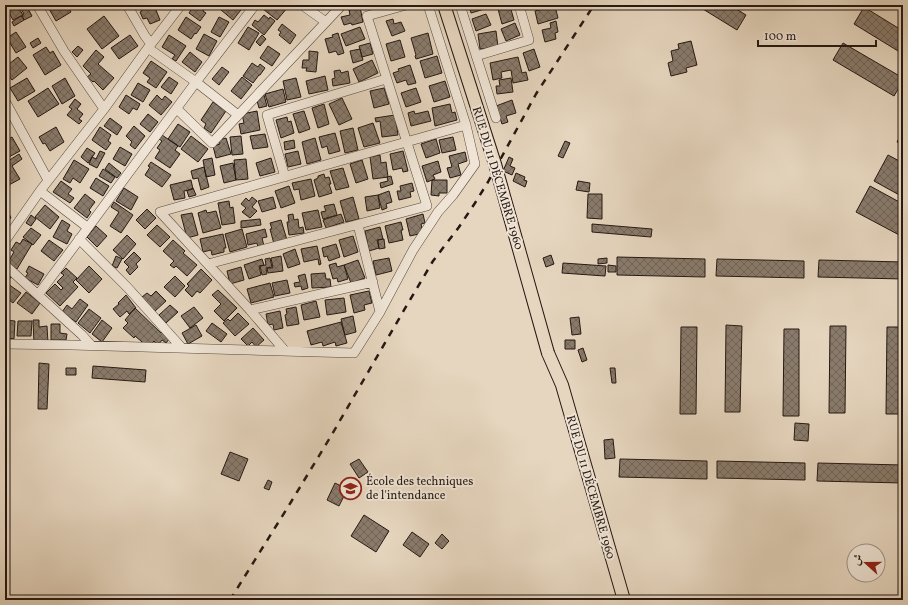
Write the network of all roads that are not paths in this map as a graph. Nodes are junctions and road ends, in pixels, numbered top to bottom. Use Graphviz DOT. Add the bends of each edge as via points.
graph roads {
  1 [pos="37,5"];
  2 [pos="127,5"];
  3 [pos="181,5"];
  4 [pos="255,5"];
  5 [pos="302,5"];
  6 [pos="342,5"];
  7 [pos="406,5"];
  8 [pos="428,5"];
  9 [pos="460,5"];
  10 [pos="519,5"];
  11 [pos="444,6"];
  12 [pos="326,22"];
  13 [pos="149,46"];
  14 [pos="476,56"];
  15 [pos="386,79"];
  16 [pos="196,82"];
  17 [pos="5,101"];
  18 [pos="104,109"];
  19 [pos="177,109"];
  20 [pos="238,115"];
  21 [pos="496,118"];
  22 [pos="466,125"];
  23 [pos="407,142"];
  24 [pos="285,178"];
  25 [pos="48,180"];
  26 [pos="40,191"];
  27 [pos="358,225"];
  28 [pos="88,228"];
  29 [pos="79,239"];
  30 [pos="5,241"];
  31 [pos="208,264"];
  32 [pos="5,265"];
  33 [pos="373,282"];
  34 [pos="38,295"];
  35 [pos="250,310"];
  36 [pos="380,312"];
  37 [pos="5,344"];
  38 [pos="90,345"];
  39 [pos="182,348"];
  40 [pos="285,351"];
  41 [pos="548,353"];
  42 [pos="619,600"];
  43 [pos="624,600"];
  1 -- 18 [label="street" via="64,51"];
  2 -- 13 [label="street"];
  3 -- 13 [label="street"];
  4 -- 16 [label="street"];
  5 -- 12 [label="street"];
  6 -- 12 [label="street"];
  7 -- 15 [label="street" via="367,16"];
  8 -- 22 [label="street"];
  9 -- 14 [label="street"];
  10 -- 14 [label="street" via="529,40"];
  11 -- 41 [label="main road, RUE DU 11 DÉCEMBRE 1960, bridge" via="495,164"];
  12 -- 20 [label="street"];
  13 -- 16 [label="street"];
  13 -- 18 [label="street"];
  14 -- 21 [label="street"];
  15 -- 23 [label="street"];
  15 -- 24 [label="street" via="267,115"];
  16 -- 19 [label="street"];
  16 -- 20 [label="street"];
  17 -- 25 [label="street"];
  18 -- 25 [label="street"];
  19 -- 20 [label="street" via="212,143"];
  19 -- 28 [label="street"];
  22 -- 23 [label="street"];
  22 -- 36 [label="street" via="475,164 413,250"];
  23 -- 24 [label="street"];
  23 -- 27 [label="street" via="427,206"];
  24 -- 31 [label="street" via="160,212"];
  25 -- 26 [label="street"];
  26 -- 28 [label="street"];
  26 -- 30 [label="street"];
  27 -- 31 [label="street"];
  27 -- 33 [label="street"];
  28 -- 29 [label="street"];
  29 -- 34 [label="street"];
  29 -- 39 [label="street"];
  31 -- 35 [label="street"];
  32 -- 34 [label="street"];
  33 -- 35 [label="street"];
  33 -- 36 [label="street"];
  34 -- 38 [label="street"];
  35 -- 40 [label="street"];
  36 -- 40 [label="street" via="354,353"];
  37 -- 38 [label="street"];
  38 -- 39 [label="street"];
  39 -- 40 [label="street"];
  41 -- 42 [label="main road, RUE DU 11 DÉCEMBRE 1960" via="555,387"];
  41 -- 43 [label="main road, RUE DU 11 DÉCEMBRE 1960" via="562,385"];
}
